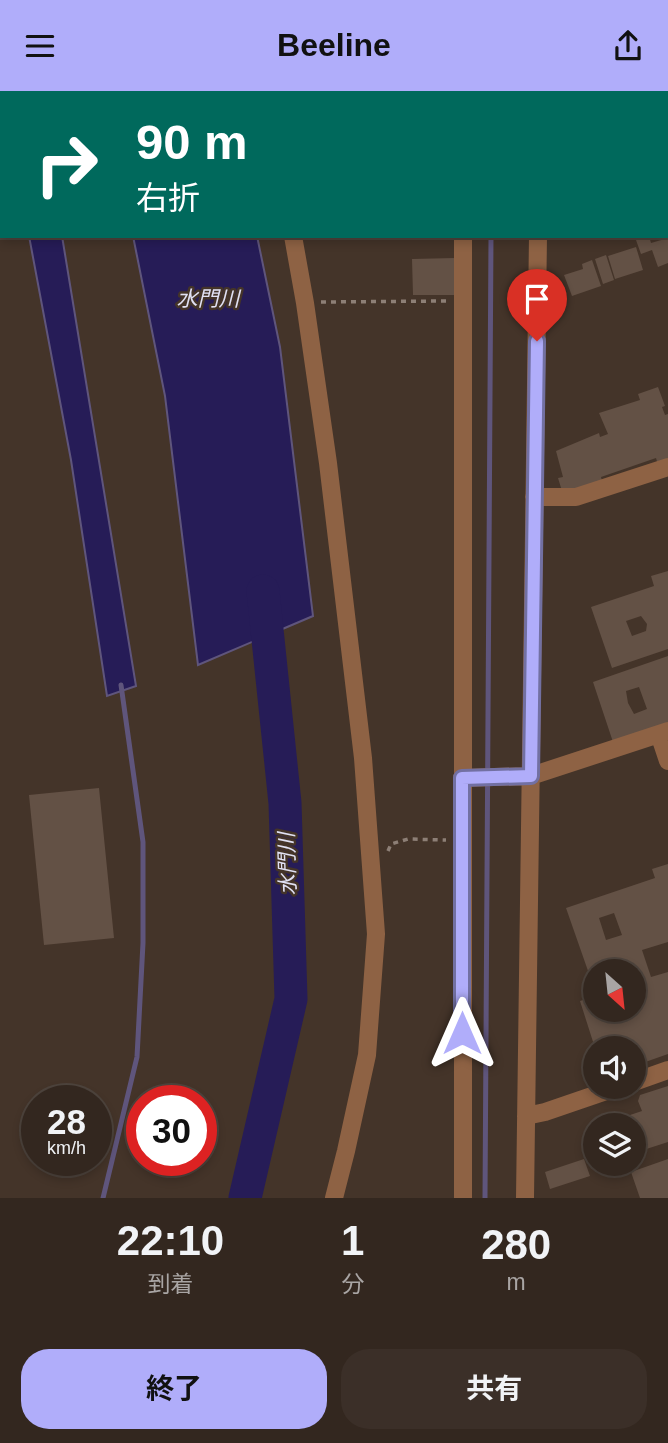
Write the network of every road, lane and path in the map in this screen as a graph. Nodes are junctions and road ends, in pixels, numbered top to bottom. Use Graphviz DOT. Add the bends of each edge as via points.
graph roads {
  1 [pos="293,238"];
  2 [pos="463,238"];
  3 [pos="538,238"];
  4 [pos="462,301"];
  5 [pos="305,303"];
  6 [pos="668,467"];
  7 [pos="534,498"];
  8 [pos="664,732"];
  9 [pos="668,761"];
  10 [pos="525,777"];
  11 [pos="466,778"];
  12 [pos="462,841"];
  13 [pos="387,855"];
  14 [pos="668,1070"];
  15 [pos="646,1078"];
  16 [pos="583,1099"];
  17 [pos="526,1116"];
  18 [pos="334,1198"];
  19 [pos="463,1198"];
  20 [pos="525,1198"];
  1 -- 5 [label="street"];
  2 -- 4 [label="street"];
  3 -- 7 [label="street"];
  4 -- 5 [label="path"];
  4 -- 11 [label="street"];
  5 -- 18 [label="street" via="363,758 376,934 367,1055"];
  6 -- 7 [label="street" via="576,497"];
  7 -- 10 [label="street"];
  8 -- 9 [label="street"];
  8 -- 10 [label="street"];
  10 -- 11 [label="street"];
  10 -- 17 [label="street"];
  11 -- 12 [label="street"];
  12 -- 13 [label="path" via="408,839 391,844"];
  12 -- 19 [label="street"];
  14 -- 15 [label="street"];
  16 -- 17 [label="street"];
  17 -- 20 [label="street"];
}
